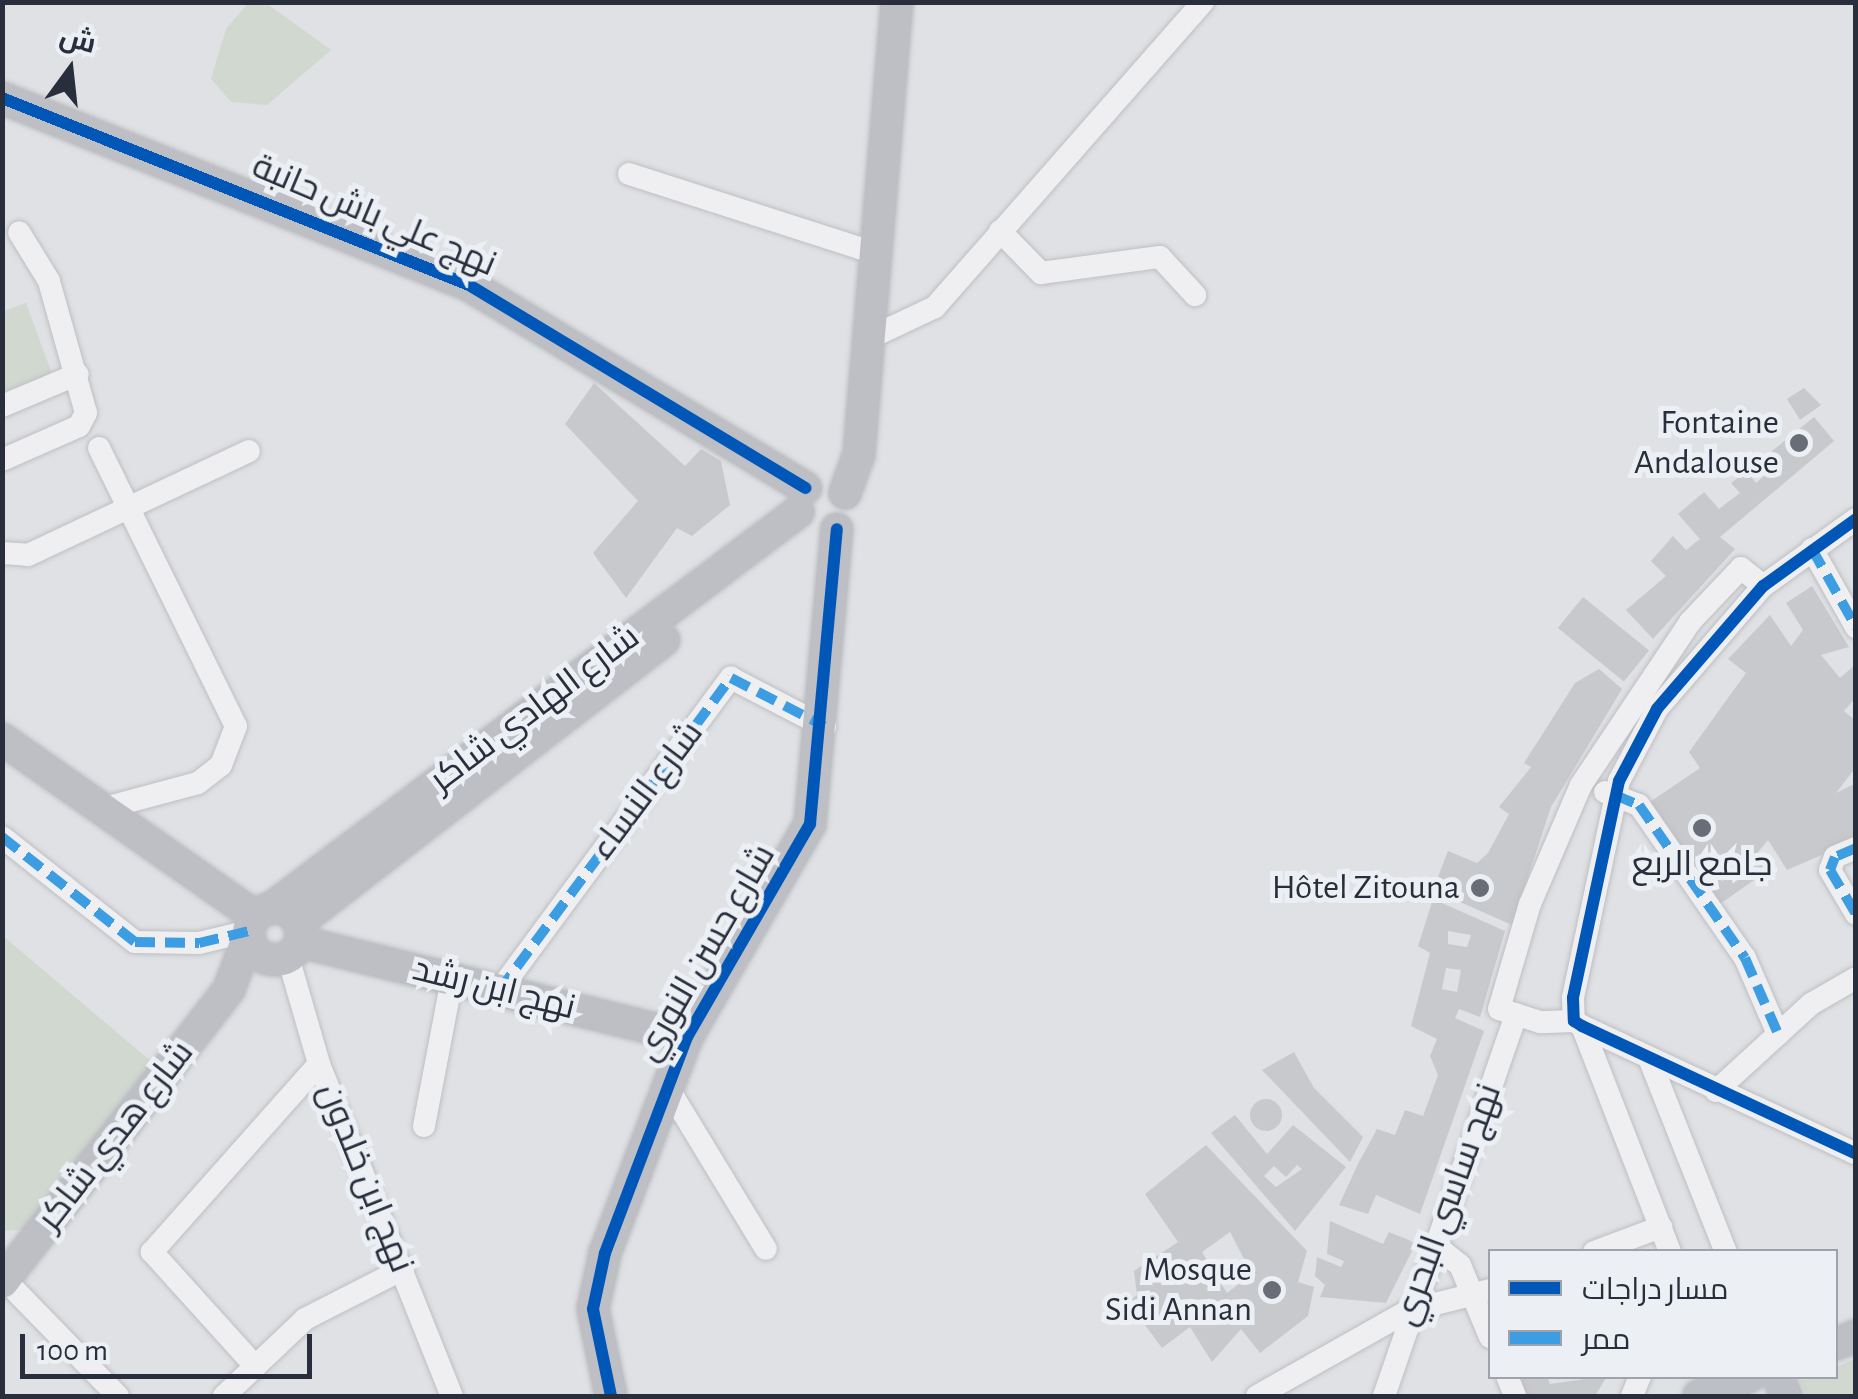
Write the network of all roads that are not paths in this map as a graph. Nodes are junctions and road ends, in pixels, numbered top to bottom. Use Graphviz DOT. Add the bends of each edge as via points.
graph roads {
  1 [pos="896,2"];
  2 [pos="1202,2"];
  3 [pos="2,98"];
  4 [pos="629,174"];
  5 [pos="1000,230"];
  6 [pos="19,232"];
  7 [pos="878,254"];
  8 [pos="1195,295"];
  9 [pos="866,340"];
  10 [pos="78,374"];
  11 [pos="2,406"];
  12 [pos="100,448"];
  13 [pos="249,451"];
  14 [pos="2,460"];
  15 [pos="820,505"];
  16 [pos="132,508"];
  17 [pos="1856,520"];
  18 [pos="1812,548"];
  19 [pos="2,553"];
  20 [pos="1762,586"];
  21 [pos="1856,627"];
  22 [pos="825,727"];
  23 [pos="2,739"];
  24 [pos="1581,785"];
  25 [pos="1615,795"];
  26 [pos="105,808"];
  27 [pos="2,838"];
  28 [pos="1856,848"];
  29 [pos="1856,914"];
  30 [pos="274,934"];
  31 [pos="1856,978"];
  32 [pos="452,979"];
  33 [pos="499,990"];
  34 [pos="1507,1012"];
  35 [pos="1578,1023"];
  36 [pos="1778,1034"];
  37 [pos="687,1037"];
  38 [pos="1649,1058"];
  39 [pos="319,1064"];
  40 [pos="665,1083"];
  41 [pos="1716,1092"];
  42 [pos="424,1126"];
  43 [pos="1856,1154"];
  44 [pos="1661,1227"];
  45 [pos="1435,1245"];
  46 [pos="766,1249"];
  47 [pos="1602,1249"];
  48 [pos="1669,1249"];
  49 [pos="1725,1249"];
  50 [pos="403,1269"];
  51 [pos="4,1281"];
  52 [pos="1482,1293"];
  53 [pos="1408,1310"];
  54 [pos="1488,1325"];
  55 [pos="255,1366"];
  56 [pos="1742,1379"];
  57 [pos="118,1396"];
  58 [pos="224,1396"];
  59 [pos="452,1396"];
  60 [pos="610,1396"];
  61 [pos="1257,1396"];
  62 [pos="1384,1396"];
  63 [pos="1699,1396"];
  1 -- 7 [label="street, شارع حسن النوري"];
  2 -- 5 [label="street"];
  3 -- 15 [label="street, نهج علي باش حانبة" via="454,278"];
  4 -- 7 [label="street"];
  5 -- 8 [label="street" via="1041,273 1160,258"];
  5 -- 9 [label="street" via="935,307"];
  6 -- 10 [label="street" via="49,281"];
  7 -- 9 [label="street, شارع حسن النوري"];
  9 -- 15 [label="street, شارع حسن النوري" via="859,454"];
  10 -- 11 [label="street"];
  10 -- 14 [label="street" via="84,420"];
  12 -- 16 [label="street"];
  13 -- 16 [label="street"];
  15 -- 22 [label="street, شارع حسن النوري"];
  15 -- 30 [label="street, شارع الهادي شاكر"];
  16 -- 19 [label="street" via="28,555"];
  16 -- 26 [label="street" via="236,726 210,776"];
  17 -- 18 [label="street"];
  18 -- 20 [label="street"];
  18 -- 21 [label="street"];
  20 -- 24 [label="street, نهج ساسي البحري" via="1741,568 1690,622"];
  20 -- 25 [label="street" via="1657,710"];
  22 -- 33 [label="street, شارع النساء" via="731,678"];
  22 -- 37 [label="street, شارع حسن النوري" via="801,847"];
  23 -- 26 [label="street"];
  24 -- 25 [label="street"];
  24 -- 34 [label="street, نهج ساسي البحري" via="1530,904"];
  25 -- 35 [label="street"];
  25 -- 36 [label="street" via="1639,804 1745,958"];
  26 -- 30 [label="street"];
  27 -- 30 [label="street" via="134,942"];
  28 -- 29 [label="street" via="1835,857 1830,870"];
  30 -- 32 [label="street, نهج ابن رشد"];
  30 -- 39 [label="street, نهج ابن خلدون"];
  30 -- 51 [label="street, شارع هدي شاكر"];
  31 -- 36 [label="street"];
  32 -- 33 [label="street, نهج ابن رشد"];
  32 -- 42 [label="street"];
  33 -- 37 [label="street, نهج ابن رشد"];
  34 -- 35 [label="street"];
  34 -- 45 [label="street, نهج ساسي البحري"];
  35 -- 38 [label="street"];
  35 -- 44 [label="street"];
  36 -- 41 [label="street"];
  37 -- 40 [label="street, شارع حسن النوري"];
  38 -- 41 [label="street"];
  38 -- 49 [label="street"];
  39 -- 50 [label="street, نهج ابن خلدون"];
  39 -- 55 [label="street" via="152,1252"];
  40 -- 46 [label="street"];
  40 -- 60 [label="street, شارع حسن النوري" via="596,1287"];
  41 -- 43 [label="street"];
  44 -- 47 [label="street"];
  44 -- 48 [label="street"];
  45 -- 52 [label="street"];
  45 -- 53 [label="street, نهج ساسي البحري"];
  50 -- 55 [label="street" via="306,1319"];
  50 -- 59 [label="street, نهج ابن خلدون"];
  51 -- 57 [label="street"];
  52 -- 53 [label="street"];
  52 -- 54 [label="street"];
  53 -- 61 [label="street"];
  53 -- 62 [label="street, نهج ساسي البحري"];
  55 -- 58 [label="street"];
  56 -- 63 [label="street"];
}
